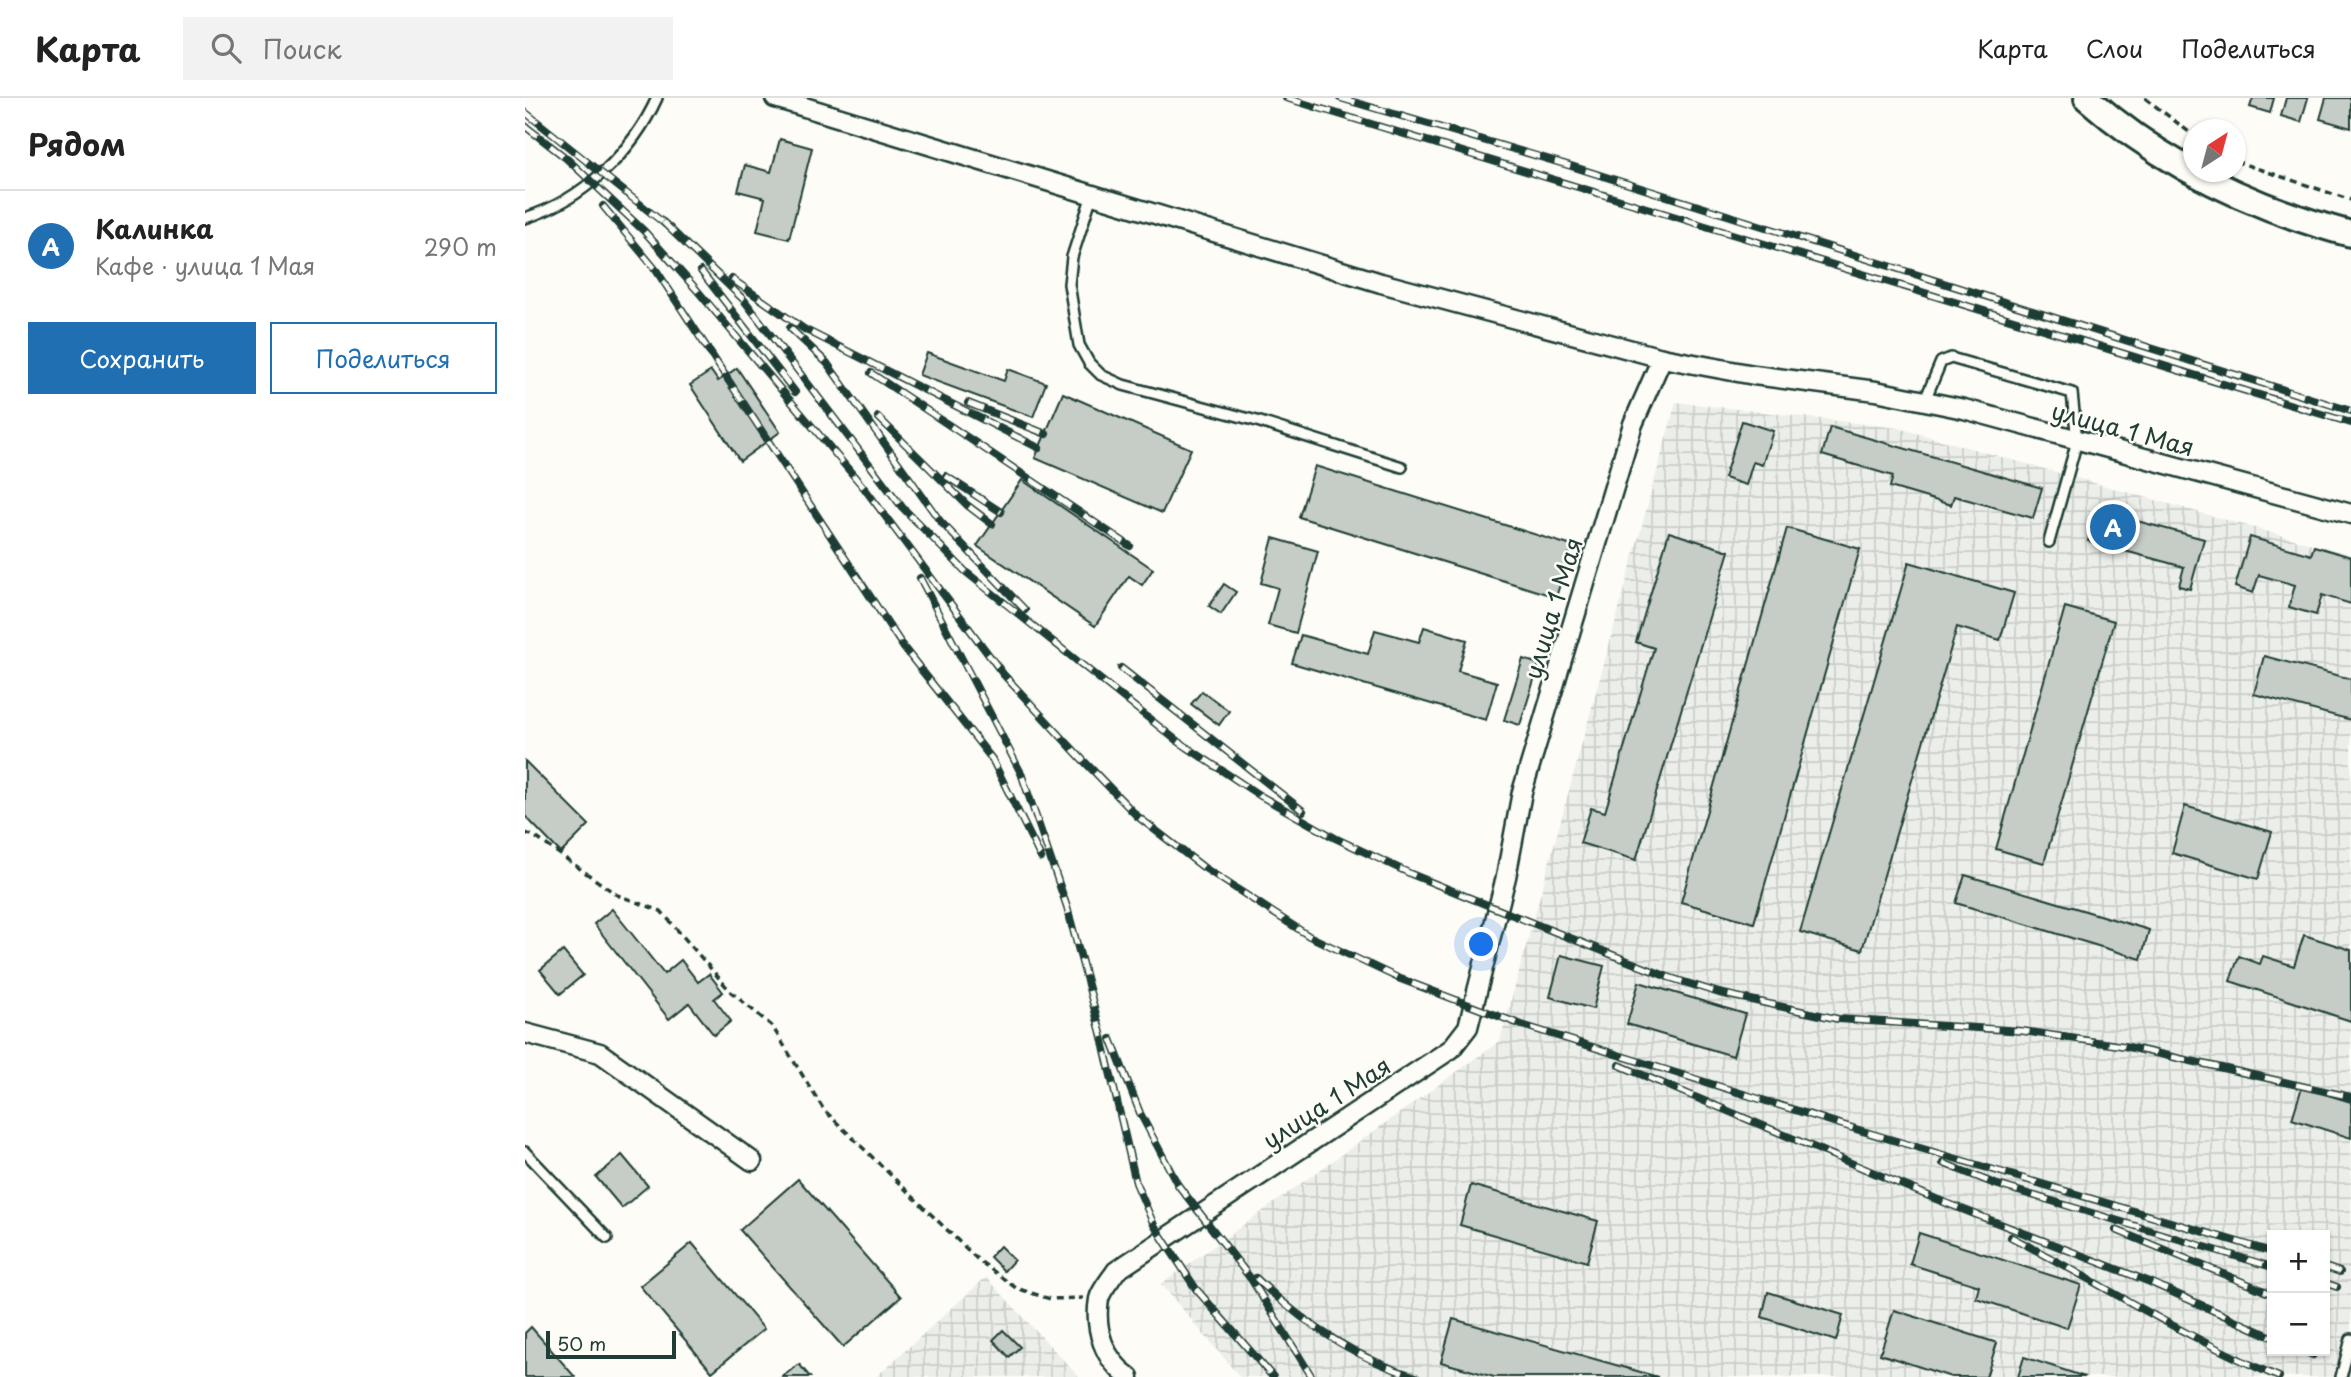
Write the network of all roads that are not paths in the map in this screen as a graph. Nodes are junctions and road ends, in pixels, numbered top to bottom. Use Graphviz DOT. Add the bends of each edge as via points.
graph roads {
  1 [pos="657,98"];
  2 [pos="775,98"];
  3 [pos="2087,98"];
  4 [pos="1092,195"];
  5 [pos="525,218"];
  6 [pos="2351,234"];
  7 [pos="1662,358"];
  8 [pos="1925,400"];
  9 [pos="2077,441"];
  10 [pos="1402,467"];
  11 [pos="2351,514"];
  12 [pos="2049,542"];
  13 [pos="525,1033"];
  14 [pos="525,1152"];
  15 [pos="752,1161"];
  16 [pos="607,1238"];
  17 [pos="2351,1339"];
  18 [pos="1129,1377"];
  19 [pos="2341,1377"];
  1 -- 5 [label="lane" via="633,140 593,183"];
  2 -- 4 [label="street"];
  3 -- 6 [label="main road" via="2148,146 2236,197"];
  4 -- 7 [label="street" via="1381,283"];
  4 -- 10 [label="lane" via="1072,257 1069,284 1079,345 1101,374 1123,385"];
  7 -- 8 [label="street, улица 1 Мая"];
  7 -- 18 [label="street, улица 1 Мая" via="1633,424 1522,792 1468,1027 1451,1049 1116,1271 1099,1297 1100,1338 1116,1368"];
  8 -- 9 [label="street, улица 1 Мая"];
  8 -- 9 [label="lane" via="1941,362 1951,358 2072,393"];
  9 -- 11 [label="street, улица 1 Мая"];
  9 -- 12 [label="lane"];
  13 -- 15 [label="street" via="600,1053"];
  14 -- 16 [label="lane"];
  17 -- 19 [label="lane"];
}
